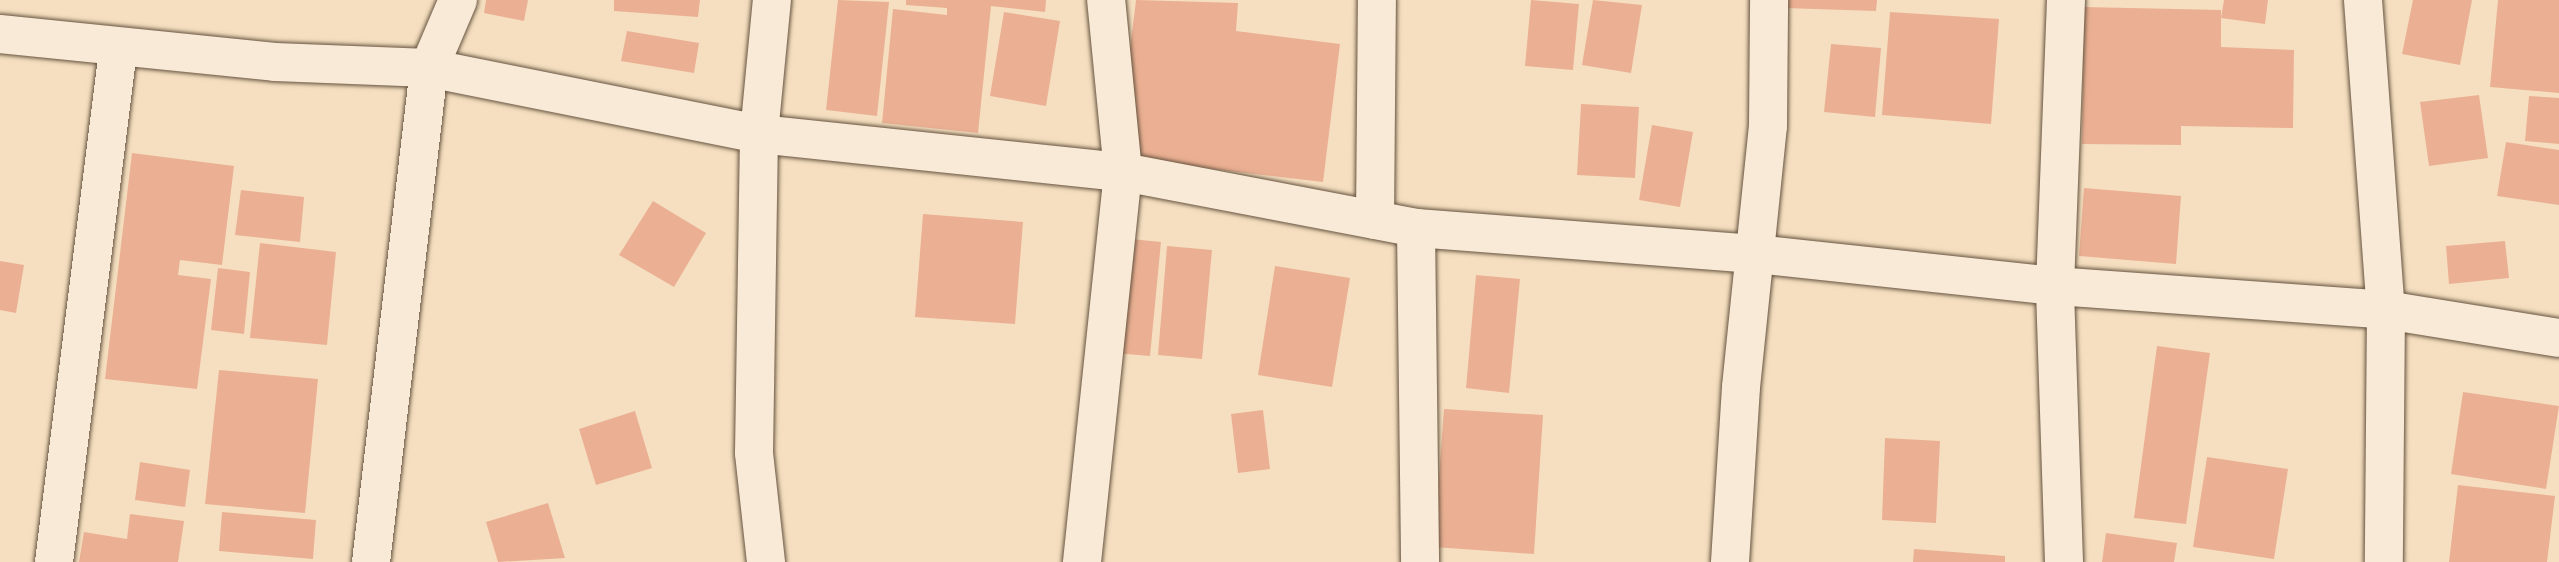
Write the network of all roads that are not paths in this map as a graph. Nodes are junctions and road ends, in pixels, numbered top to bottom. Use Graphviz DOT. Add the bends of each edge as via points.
graph roads {
  1 [pos="457,0"];
  2 [pos="772,0"];
  3 [pos="1106,0"];
  4 [pos="1377,0"];
  5 [pos="1769,0"];
  6 [pos="2066,0"];
  7 [pos="2363,0"];
  8 [pos="0,34"];
  9 [pos="118,50"];
  10 [pos="429,68"];
  11 [pos="759,134"];
  12 [pos="1123,172"];
  13 [pos="1375,220"];
  14 [pos="1416,228"];
  15 [pos="1755,254"];
  16 [pos="2055,286"];
  17 [pos="2386,310"];
  18 [pos="2559,338"];
  19 [pos="54,562"];
  20 [pos="371,562"];
  21 [pos="766,562"];
  22 [pos="1082,562"];
  23 [pos="1420,562"];
  24 [pos="1730,562"];
  25 [pos="2064,562"];
  26 [pos="2384,562"];
  1 -- 10 [label="street"];
  2 -- 11 [label="street"];
  3 -- 12 [label="street"];
  4 -- 13 [label="street"];
  5 -- 15 [label="street" via="1768,126"];
  6 -- 16 [label="street"];
  7 -- 17 [label="street"];
  8 -- 9 [label="street"];
  9 -- 10 [label="street"];
  9 -- 19 [label="street"];
  10 -- 11 [label="street"];
  10 -- 20 [label="street"];
  11 -- 12 [label="street"];
  11 -- 21 [label="street" via="754,453"];
  12 -- 13 [label="street"];
  12 -- 22 [label="street"];
  13 -- 14 [label="street"];
  14 -- 15 [label="street"];
  14 -- 23 [label="street"];
  15 -- 16 [label="street"];
  15 -- 24 [label="street"];
  16 -- 17 [label="street"];
  16 -- 25 [label="street"];
  17 -- 18 [label="street"];
  17 -- 26 [label="street"];
}
